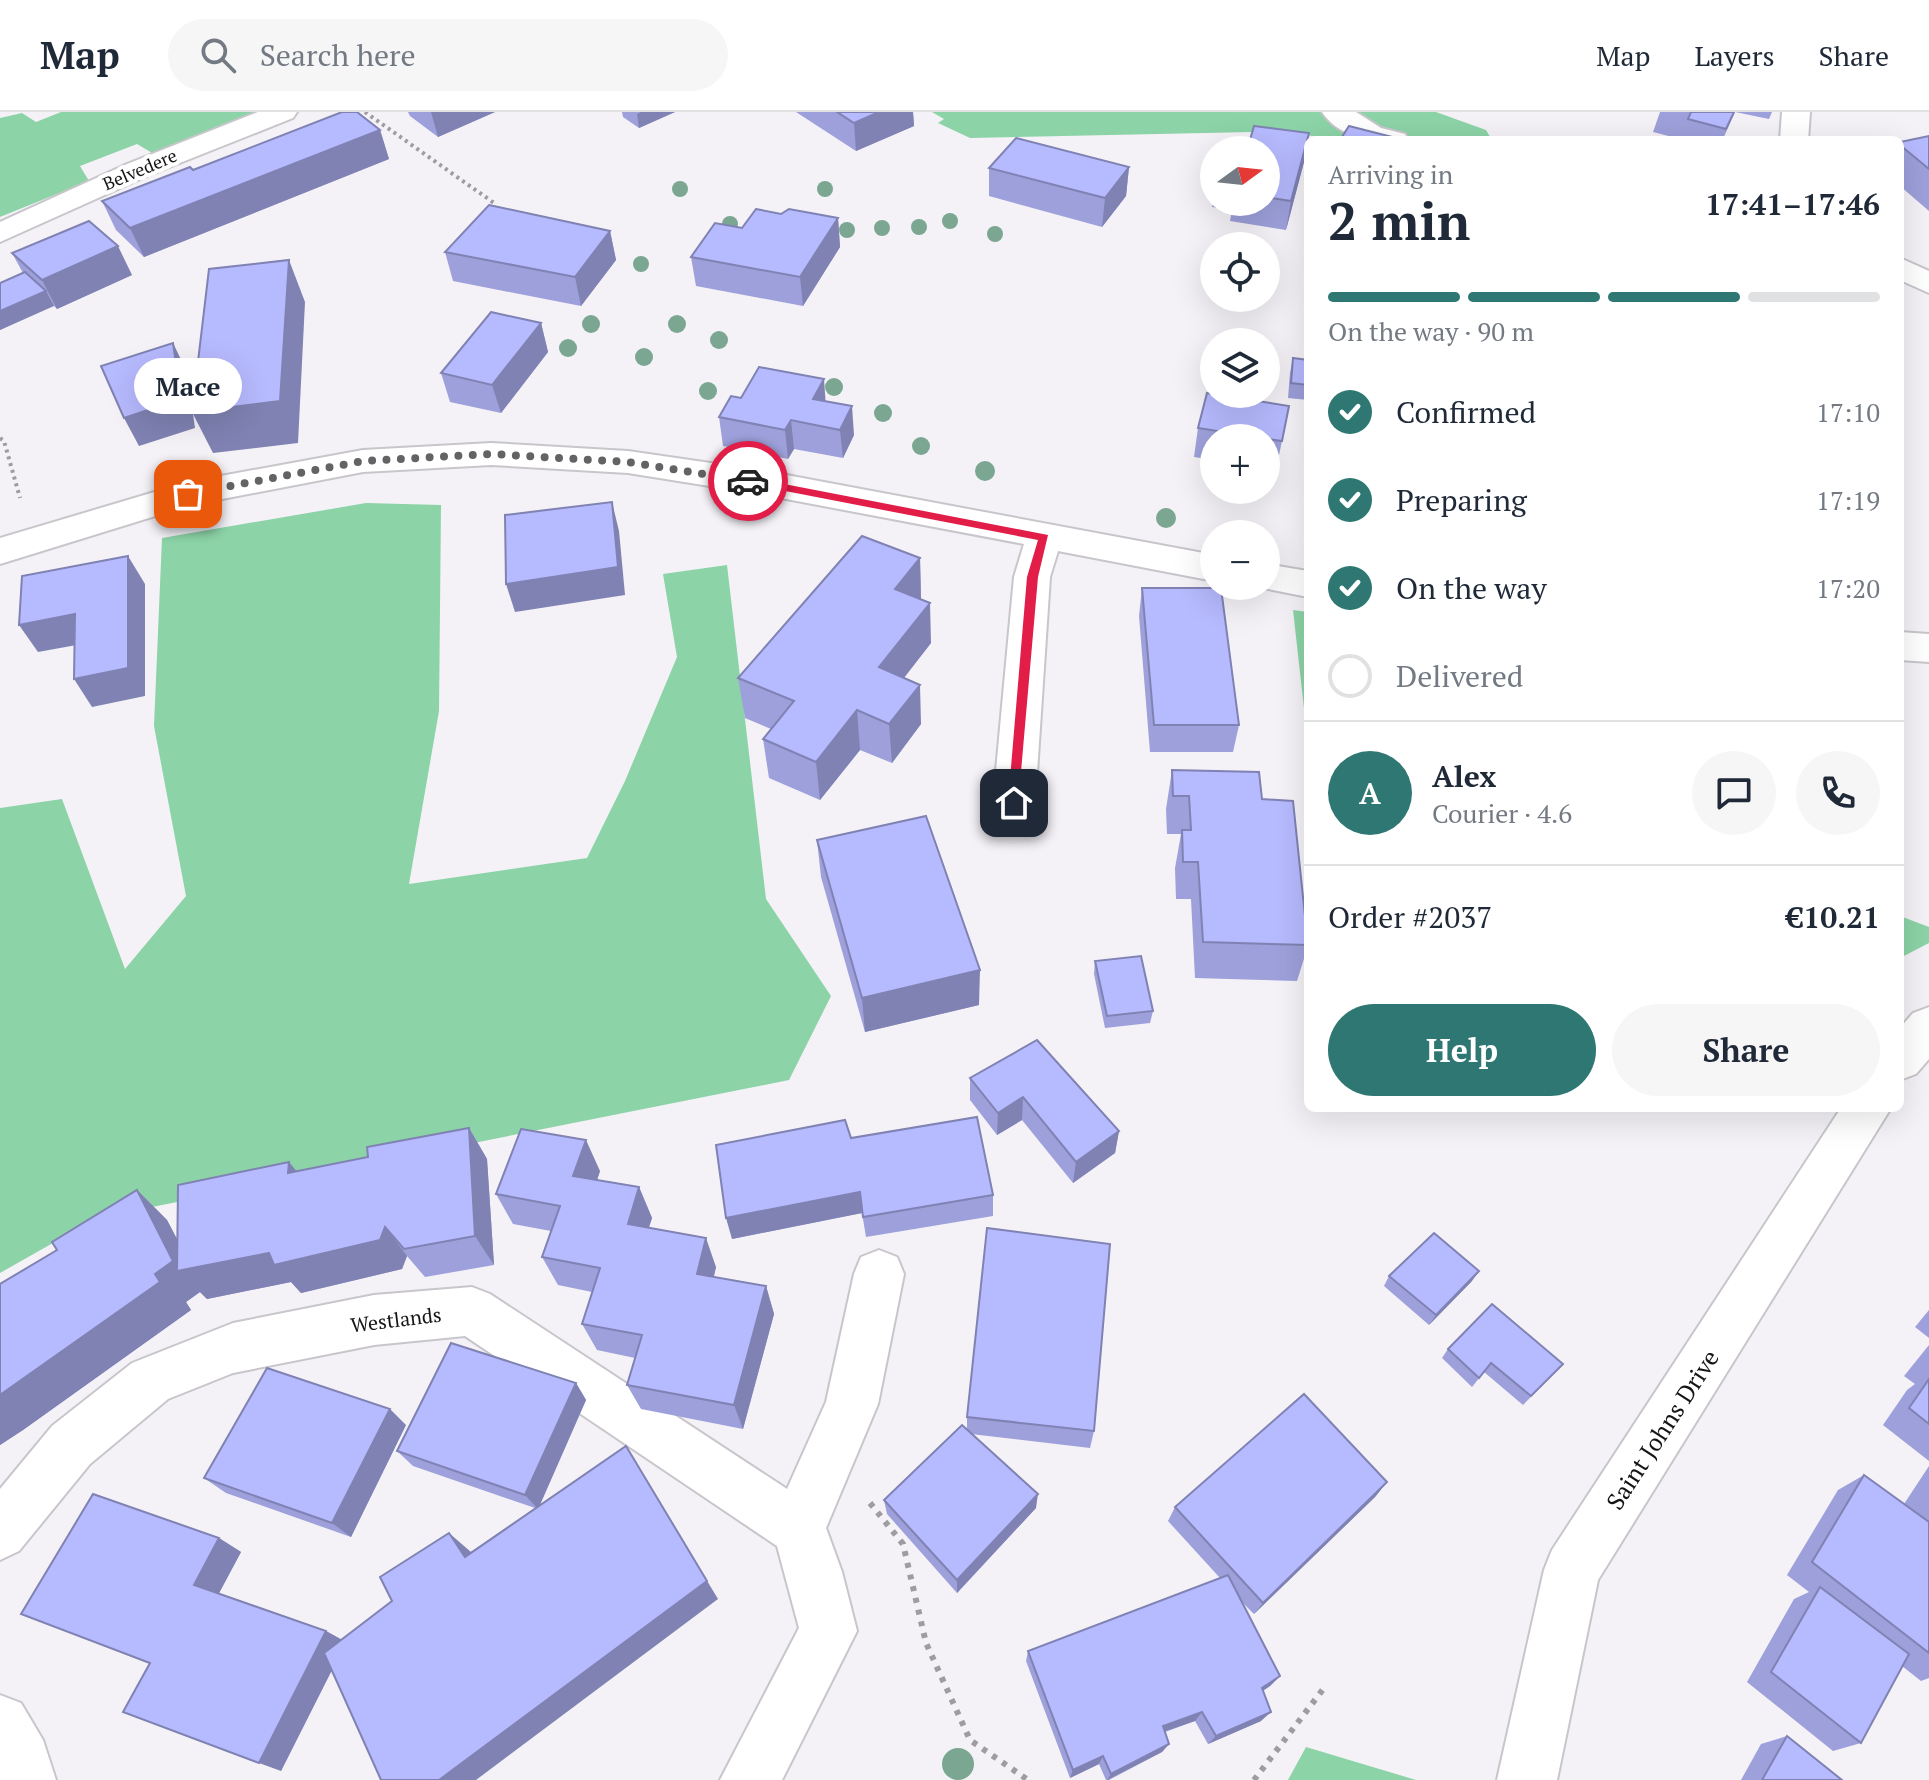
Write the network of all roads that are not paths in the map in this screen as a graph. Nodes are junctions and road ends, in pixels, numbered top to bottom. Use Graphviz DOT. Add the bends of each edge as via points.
graph roads {
  1 [pos="283,112"];
  2 [pos="1336,112"];
  3 [pos="1796,112"];
  4 [pos="1379,136"];
  5 [pos="1794,136"];
  6 [pos="0,233"];
  7 [pos="1904,269"];
  8 [pos="1929,284"];
  9 [pos="1044,538"];
  10 [pos="16,546"];
  11 [pos="1200,566"];
  12 [pos="1280,579"];
  13 [pos="1304,583"];
  14 [pos="1904,646"];
  15 [pos="1929,648"];
  16 [pos="1014,803"];
  17 [pos="1929,1027"];
  18 [pos="1904,1055"];
  19 [pos="1864,1112"];
  20 [pos="879,1274"];
  21 [pos="798,1528"];
  22 [pos="0,1532"];
  23 [pos="0,1724"];
  24 [pos="26,1780"];
  25 [pos="750,1780"];
  26 [pos="1527,1780"];
  1 -- 6 [label="street, Belvedere" via="137,170"];
  2 -- 4 [label="street"];
  3 -- 5 [label="street"];
  7 -- 8 [label="street"];
  9 -- 10 [label="street" via="628,462 491,454 363,461 188,494"];
  9 -- 11 [label="street"];
  9 -- 16 [label="street" via="1032,577"];
  12 -- 13 [label="street"];
  14 -- 15 [label="street"];
  17 -- 18 [label="street"];
  19 -- 26 [label="street, Saint Johns Drive" via="1572,1570"];
  20 -- 21 [label="street" via="852,1404"];
  21 -- 22 [label="street, Westlands" via="472,1311 374,1320 233,1348 150,1381 71,1445"];
  21 -- 25 [label="street" via="828,1631"];
  23 -- 24 [label="street" via="22,1761"];
}
